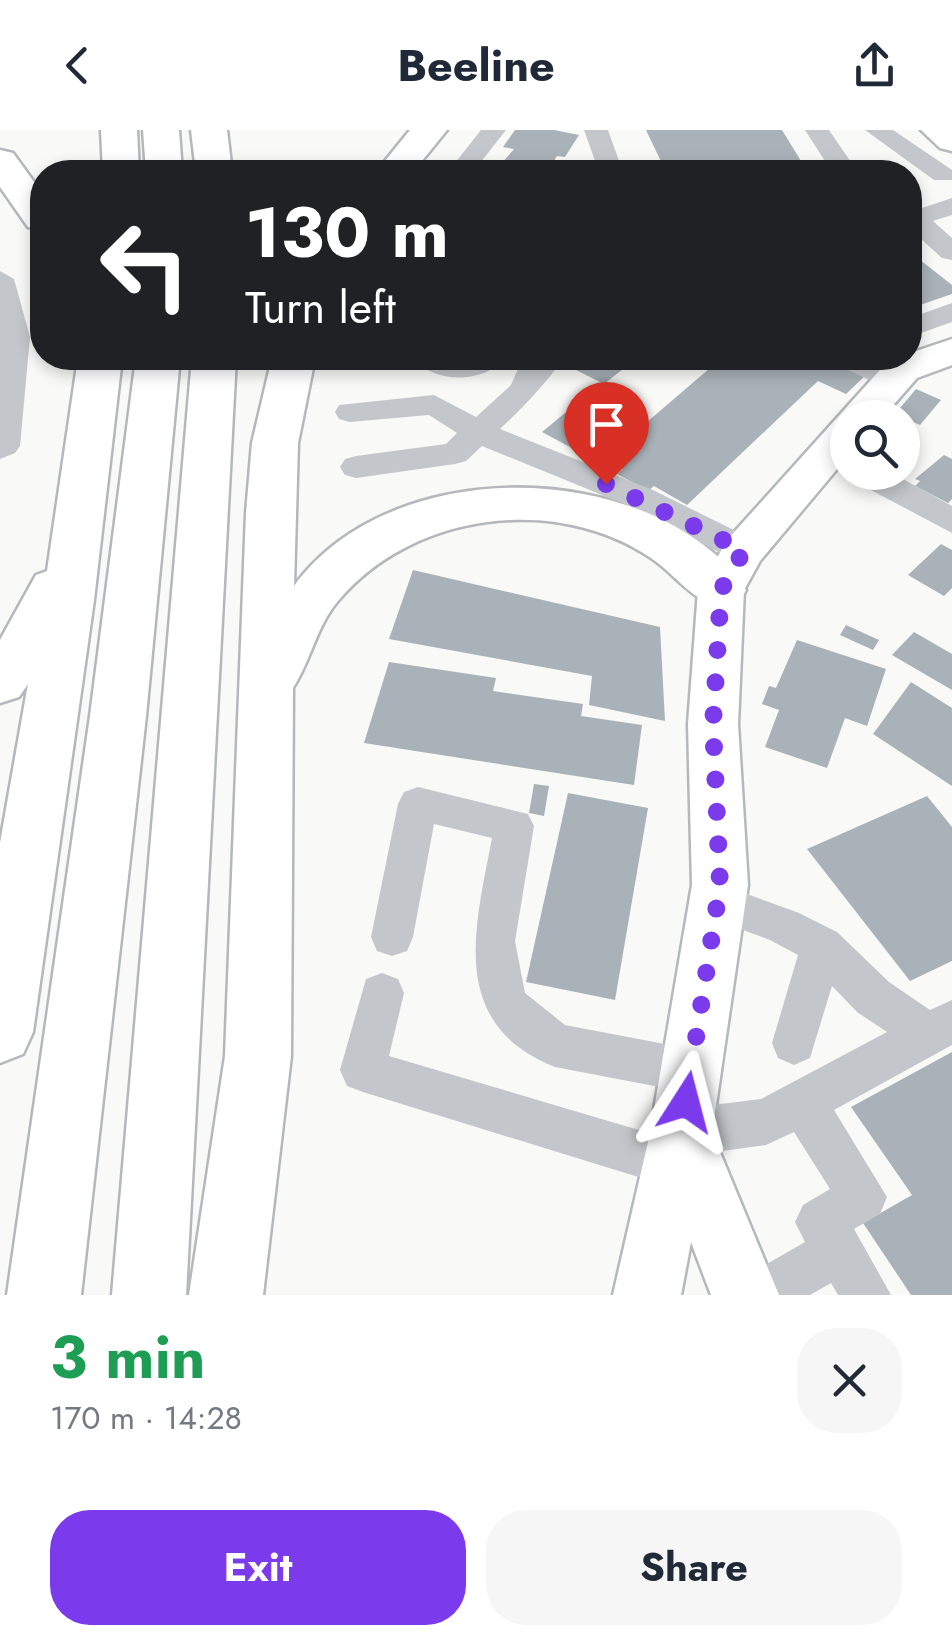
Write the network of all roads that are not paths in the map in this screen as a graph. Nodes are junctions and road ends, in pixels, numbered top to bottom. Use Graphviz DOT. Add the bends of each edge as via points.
graph roads {
  1 [pos="1,130"];
  2 [pos="119,130"];
  3 [pos="161,130"];
  4 [pos="209,130"];
  5 [pos="494,130"];
  6 [pos="596,130"];
  7 [pos="817,130"];
  8 [pos="878,130"];
  9 [pos="937,130"];
  10 [pos="952,141"];
  11 [pos="120,160"];
  12 [pos="163,160"];
  13 [pos="213,160"];
  14 [pos="470,160"];
  15 [pos="607,160"];
  16 [pos="840,160"];
  17 [pos="5,167"];
  18 [pos="947,173"];
  19 [pos="922,182"];
  20 [pos="30,202"];
  21 [pos="952,206"];
  22 [pos="922,216"];
  23 [pos="922,226"];
  24 [pos="952,252"];
  25 [pos="2,285"];
  26 [pos="952,312"];
  27 [pos="922,341"];
  28 [pos="952,352"];
  29 [pos="922,355"];
  30 [pos="101,370"];
  31 [pos="157,370"];
  32 [pos="213,370"];
  33 [pos="290,370"];
  34 [pos="536,370"];
  35 [pos="895,370"];
  36 [pos="872,400"];
  37 [pos="350,412"];
  38 [pos="480,433"];
  39 [pos="0,448"];
  40 [pos="830,459"];
  41 [pos="356,467"];
  42 [pos="895,490"];
  43 [pos="78,514"];
  44 [pos="952,521"];
  45 [pos="732,570"];
  46 [pos="0,682"];
  47 [pos="267,720"];
  48 [pos="717,902"];
  49 [pos="392,937"];
  50 [pos="822,946"];
  51 [pos="382,993"];
  52 [pos="940,1028"];
  53 [pos="0,1032"];
  54 [pos="794,1043"];
  55 [pos="691,1070"];
  56 [pos="802,1102"];
  57 [pos="678,1149"];
  58 [pos="838,1250"];
  59 [pos="44,1295"];
  60 [pos="149,1295"];
  61 [pos="226,1295"];
  62 [pos="646,1295"];
  63 [pos="746,1295"];
  64 [pos="762,1295"];
  65 [pos="866,1295"];
  1 -- 17 [label="highway"];
  2 -- 11 [label="highway"];
  3 -- 12 [label="highway"];
  4 -- 13 [label="highway"];
  5 -- 14 [label="street"];
  6 -- 15 [label="street"];
  7 -- 16 [label="street"];
  8 -- 18 [label="street"];
  9 -- 10 [label="main road"];
  17 -- 20 [label="highway"];
  18 -- 19 [label="street"];
  21 -- 22 [label="street"];
  23 -- 24 [label="street"];
  25 -- 39 [label="street" via="15,337"];
  26 -- 27 [label="street"];
  28 -- 29 [label="main road"];
  30 -- 43 [label="highway"];
  31 -- 59 [label="highway"];
  32 -- 60 [label="highway"];
  33 -- 47 [label="highway" via="272,478"];
  34 -- 38 [label="street"];
  35 -- 36 [label="main road"];
  37 -- 38 [label="street" via="434,405"];
  38 -- 41 [label="street" via="456,453"];
  38 -- 45 [label="street" via="641,498"];
  40 -- 45 [label="main road"];
  42 -- 44 [label="street"];
  43 -- 46 [label="highway" via="41,618"];
  43 -- 53 [label="highway"];
  45 -- 47 [label="highway" via="599,512 518,504 445,514 371,544 316,590 282,648"];
  45 -- 48 [label="main road" via="713,724"];
  47 -- 61 [label="highway" via="258,1056"];
  48 -- 50 [label="street"];
  48 -- 55 [label="main road"];
  49 -- 55 [label="street" via="418,804 514,826 494,940 505,1004 555,1046"];
  50 -- 52 [label="street" via="873,997"];
  50 -- 54 [label="street"];
  51 -- 57 [label="street" via="363,1070"];
  52 -- 56 [label="street"];
  55 -- 57 [label="main road"];
  56 -- 57 [label="street" via="766,1122"];
  56 -- 58 [label="street" via="863,1196 820,1222"];
  57 -- 62 [label="main road"];
  57 -- 63 [label="main road"];
  58 -- 64 [label="street"];
  58 -- 65 [label="street"];
}
